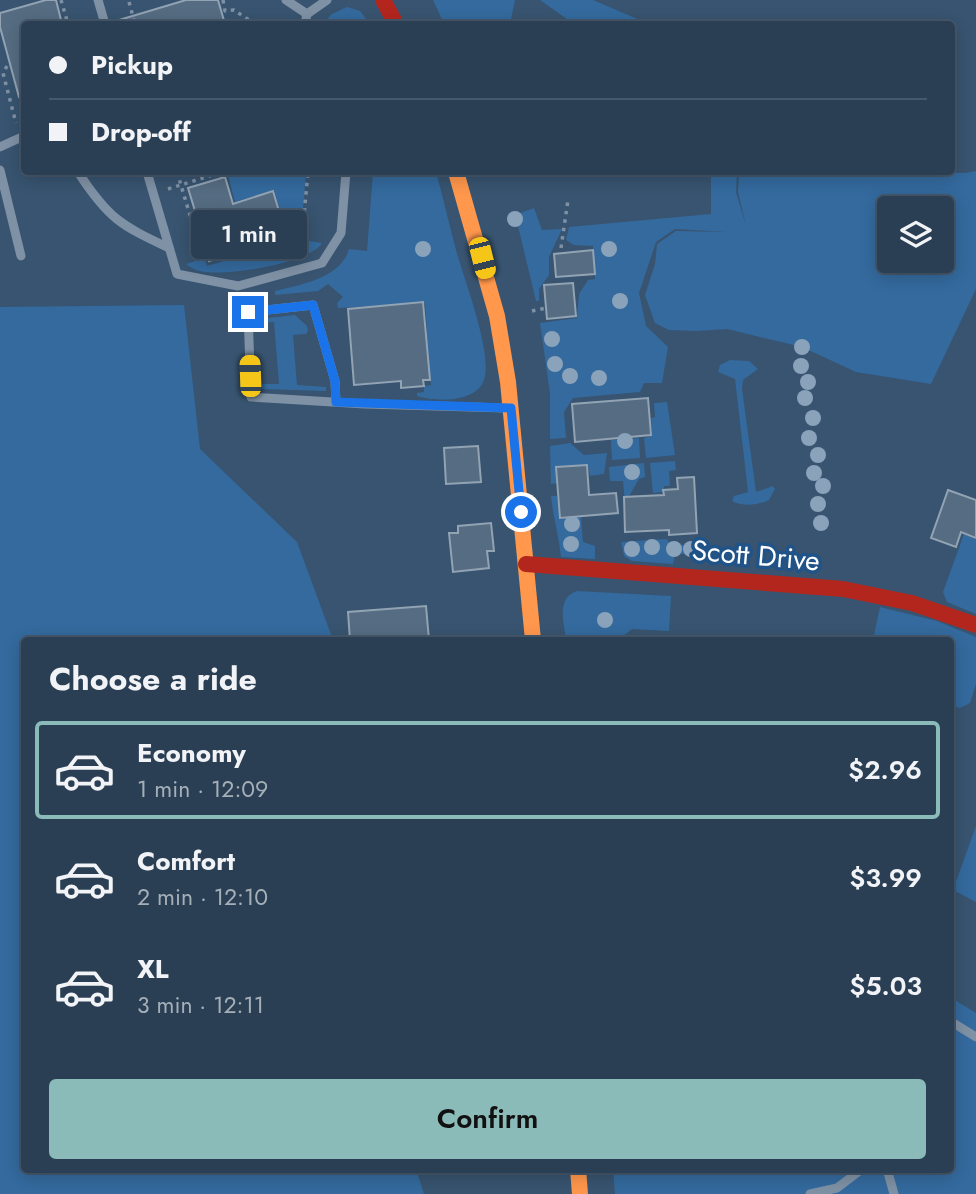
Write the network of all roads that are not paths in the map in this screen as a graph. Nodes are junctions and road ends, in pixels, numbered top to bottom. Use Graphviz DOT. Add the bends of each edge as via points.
graph roads {
  1 [pos="97,0"];
  2 [pos="286,0"];
  3 [pos="327,0"];
  4 [pos="383,0"];
  5 [pos="307,14"];
  6 [pos="104,21"];
  7 [pos="306,21"];
  8 [pos="394,21"];
  9 [pos="21,137"];
  10 [pos="0,147"];
  11 [pos="0,170"];
  12 [pos="80,175"];
  13 [pos="148,175"];
  14 [pos="346,175"];
  15 [pos="457,175"];
  16 [pos="169,248"];
  17 [pos="21,256"];
  18 [pos="336,402"];
  19 [pos="511,408"];
  20 [pos="526,565"];
  21 [pos="976,625"];
  22 [pos="533,637"];
  23 [pos="954,1023"];
  24 [pos="976,1037"];
  25 [pos="578,1173"];
  26 [pos="857,1173"];
  27 [pos="888,1173"];
  28 [pos="580,1194"];
  29 [pos="810,1194"];
  30 [pos="894,1194"];
  1 -- 6 [label="lane"];
  2 -- 5 [label="lane"];
  3 -- 5 [label="lane"];
  4 -- 8 [label="main road"];
  5 -- 7 [label="lane"];
  9 -- 10 [label="lane"];
  11 -- 17 [label="lane"];
  12 -- 16 [label="lane" via="104,209 130,230"];
  13 -- 16 [label="lane"];
  14 -- 16 [label="lane" via="341,233 322,263 238,286 177,274"];
  15 -- 19 [label="main road" via="496,316"];
  18 -- 18 [label="lane" via="251,397 248,312 313,305 335,381"];
  18 -- 19 [label="lane"];
  19 -- 20 [label="main road"];
  20 -- 21 [label="main road, Scott Drive" via="844,589 912,603"];
  20 -- 22 [label="main road"];
  23 -- 24 [label="lane"];
  25 -- 28 [label="main road"];
  26 -- 29 [label="lane" via="837,1188"];
  27 -- 30 [label="lane"];
}
